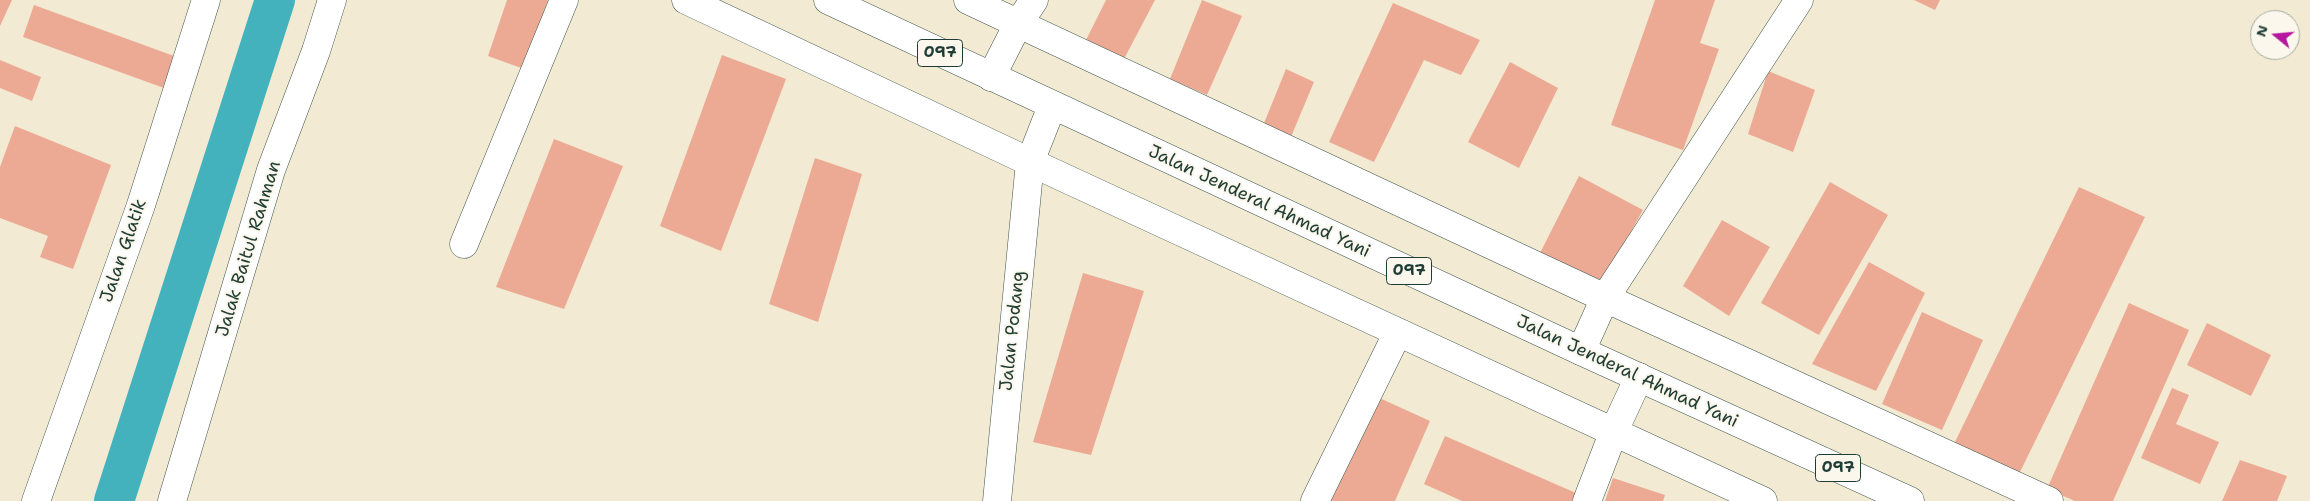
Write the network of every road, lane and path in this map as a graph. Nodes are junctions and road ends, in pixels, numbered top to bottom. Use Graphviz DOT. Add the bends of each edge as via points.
graph roads {
  1 [pos="206,0"];
  2 [pos="332,0"];
  3 [pos="564,0"];
  4 [pos="686,0"];
  5 [pos="828,0"];
  6 [pos="968,0"];
  7 [pos="1034,0"];
  8 [pos="1799,0"];
  9 [pos="1018,24"];
  10 [pos="991,77"];
  11 [pos="1052,106"];
  12 [pos="1030,162"];
  13 [pos="464,244"];
  14 [pos="1605,298"];
  15 [pos="1398,332"];
  16 [pos="1580,351"];
  17 [pos="1639,377"];
  18 [pos="1614,431"];
  19 [pos="36,501"];
  20 [pos="172,501"];
  21 [pos="997,501"];
  22 [pos="1315,501"];
  23 [pos="1587,501"];
  24 [pos="1763,501"];
  25 [pos="1910,501"];
  26 [pos="2049,501"];
  1 -- 19 [label="street, Jalan Glatik" via="141,205"];
  2 -- 20 [label="street, Jalak Baitul Rahman" via="271,170"];
  3 -- 13 [label="street"];
  4 -- 12 [label="street"];
  5 -- 10 [label="street, Jalan Jenderal Ahmad Yani / 097"];
  6 -- 9 [label="street"];
  7 -- 9 [label="street"];
  8 -- 14 [label="street"];
  9 -- 10 [label="street"];
  9 -- 14 [label="street"];
  10 -- 11 [label="street, Jalan Jenderal Ahmad Yani / 097"];
  11 -- 12 [label="street, Jalan Podang"];
  11 -- 16 [label="street, Jalan Jenderal Ahmad Yani / 097"];
  12 -- 15 [label="street"];
  12 -- 21 [label="street, Jalan Podang"];
  14 -- 16 [label="street"];
  14 -- 26 [label="street"];
  15 -- 18 [label="street"];
  15 -- 22 [label="street"];
  16 -- 17 [label="street, Jalan Jenderal Ahmad Yani / 097"];
  17 -- 18 [label="street"];
  17 -- 25 [label="street, Jalan Jenderal Ahmad Yani / 097"];
  18 -- 23 [label="street"];
  18 -- 24 [label="street"];
}
